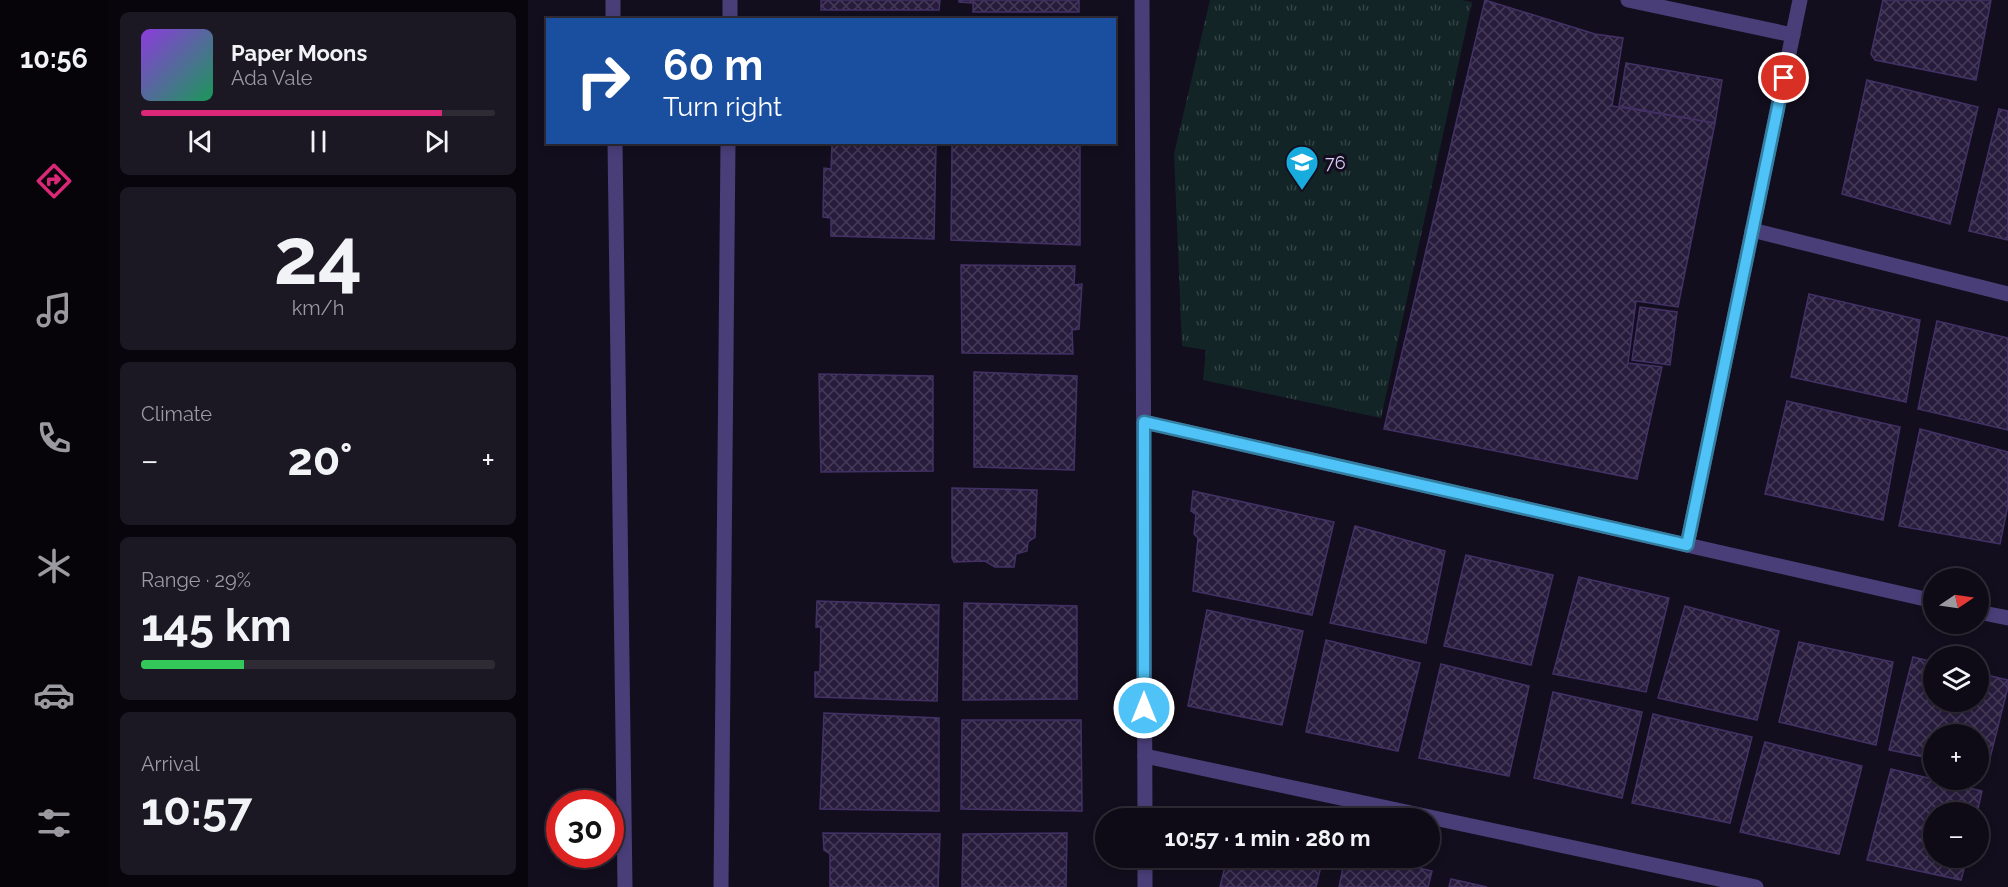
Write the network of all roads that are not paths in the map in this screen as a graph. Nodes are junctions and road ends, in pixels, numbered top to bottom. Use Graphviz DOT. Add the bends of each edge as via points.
graph roads {
  1 [pos="613,0"];
  2 [pos="730,0"];
  3 [pos="1142,0"];
  4 [pos="1628,0"];
  5 [pos="1800,0"];
  6 [pos="613,18"];
  7 [pos="729,18"];
  8 [pos="1793,35"];
  9 [pos="615,144"];
  10 [pos="728,144"];
  11 [pos="1752,230"];
  12 [pos="2008,294"];
  13 [pos="1144,422"];
  14 [pos="1687,545"];
  15 [pos="1923,599"];
  16 [pos="1989,614"];
  17 [pos="2008,618"];
  18 [pos="1145,756"];
  19 [pos="1145,808"];
  20 [pos="1145,868"];
  21 [pos="625,887"];
  22 [pos="721,887"];
  23 [pos="1145,887"];
  24 [pos="1756,887"];
  1 -- 6 [label="street"];
  2 -- 7 [label="street"];
  3 -- 13 [label="street"];
  4 -- 8 [label="street"];
  5 -- 8 [label="street"];
  8 -- 11 [label="street"];
  9 -- 21 [label="street"];
  10 -- 22 [label="street"];
  11 -- 12 [label="street"];
  11 -- 14 [label="street"];
  13 -- 14 [label="street"];
  13 -- 18 [label="street"];
  14 -- 15 [label="street"];
  16 -- 17 [label="street"];
  18 -- 19 [label="street"];
  18 -- 24 [label="street"];
  20 -- 23 [label="street"];
}
